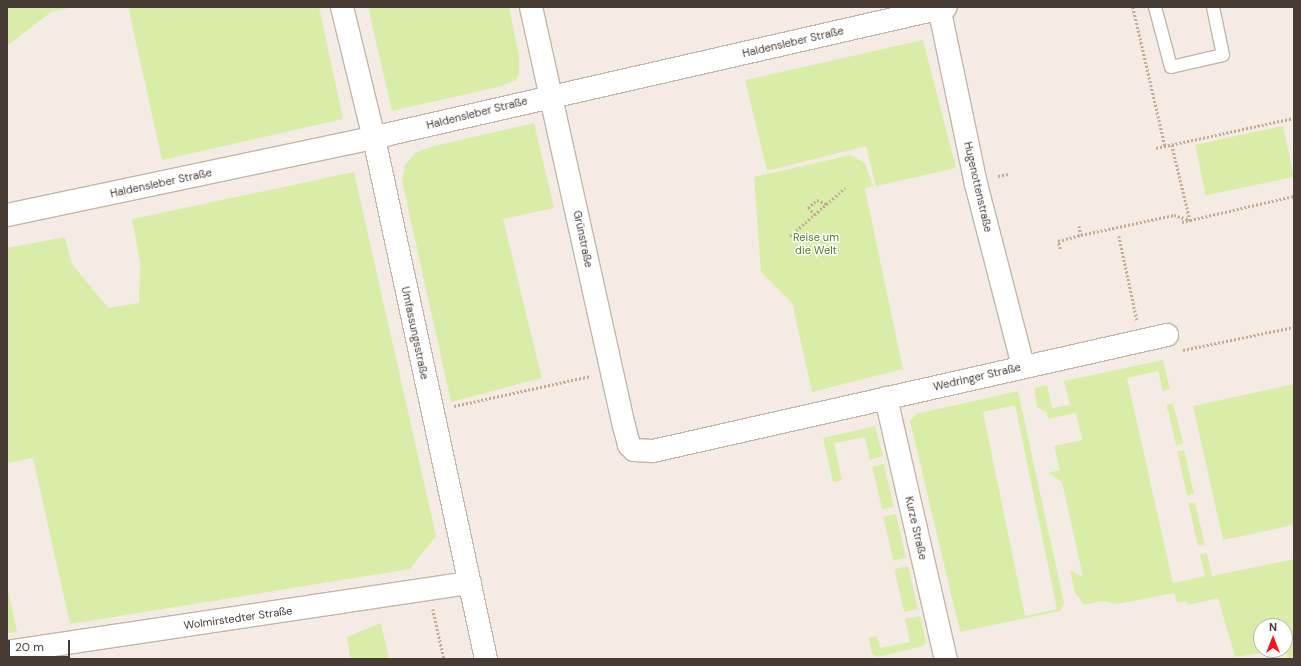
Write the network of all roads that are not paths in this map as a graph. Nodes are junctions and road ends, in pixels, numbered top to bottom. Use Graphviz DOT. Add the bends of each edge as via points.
graph roads {
  1 [pos="342,7"];
  2 [pos="531,7"];
  3 [pos="1155,7"];
  4 [pos="1213,7"];
  5 [pos="941,8"];
  6 [pos="551,95"];
  7 [pos="374,138"];
  8 [pos="7,215"];
  9 [pos="1167,335"];
  10 [pos="1023,366"];
  11 [pos="886,398"];
  12 [pos="653,451"];
  13 [pos="470,583"];
  14 [pos="7,652"];
  15 [pos="486,659"];
  16 [pos="946,659"];
  1 -- 7 [label="street, Umfassungsstraße"];
  2 -- 6 [label="street, Grünstraße"];
  3 -- 4 [label="lane" via="1171,67 1222,55"];
  5 -- 6 [label="street, Haldensleber Straße"];
  5 -- 10 [label="street, Hugenottenstraße" via="976,184"];
  6 -- 7 [label="street, Haldensleber Straße"];
  6 -- 12 [label="street, Grünstraße" via="629,446 640,451"];
  7 -- 8 [label="street, Haldensleber Straße"];
  7 -- 13 [label="street, Umfassungsstraße"];
  9 -- 10 [label="street, Wedringer Straße"];
  10 -- 11 [label="street, Wedringer Straße"];
  11 -- 12 [label="street, Wedringer Straße"];
  11 -- 16 [label="street, Kurze Straße"];
  13 -- 14 [label="street, Wolmirstedter Straße"];
  13 -- 15 [label="street, Umfassungsstraße"];
}
